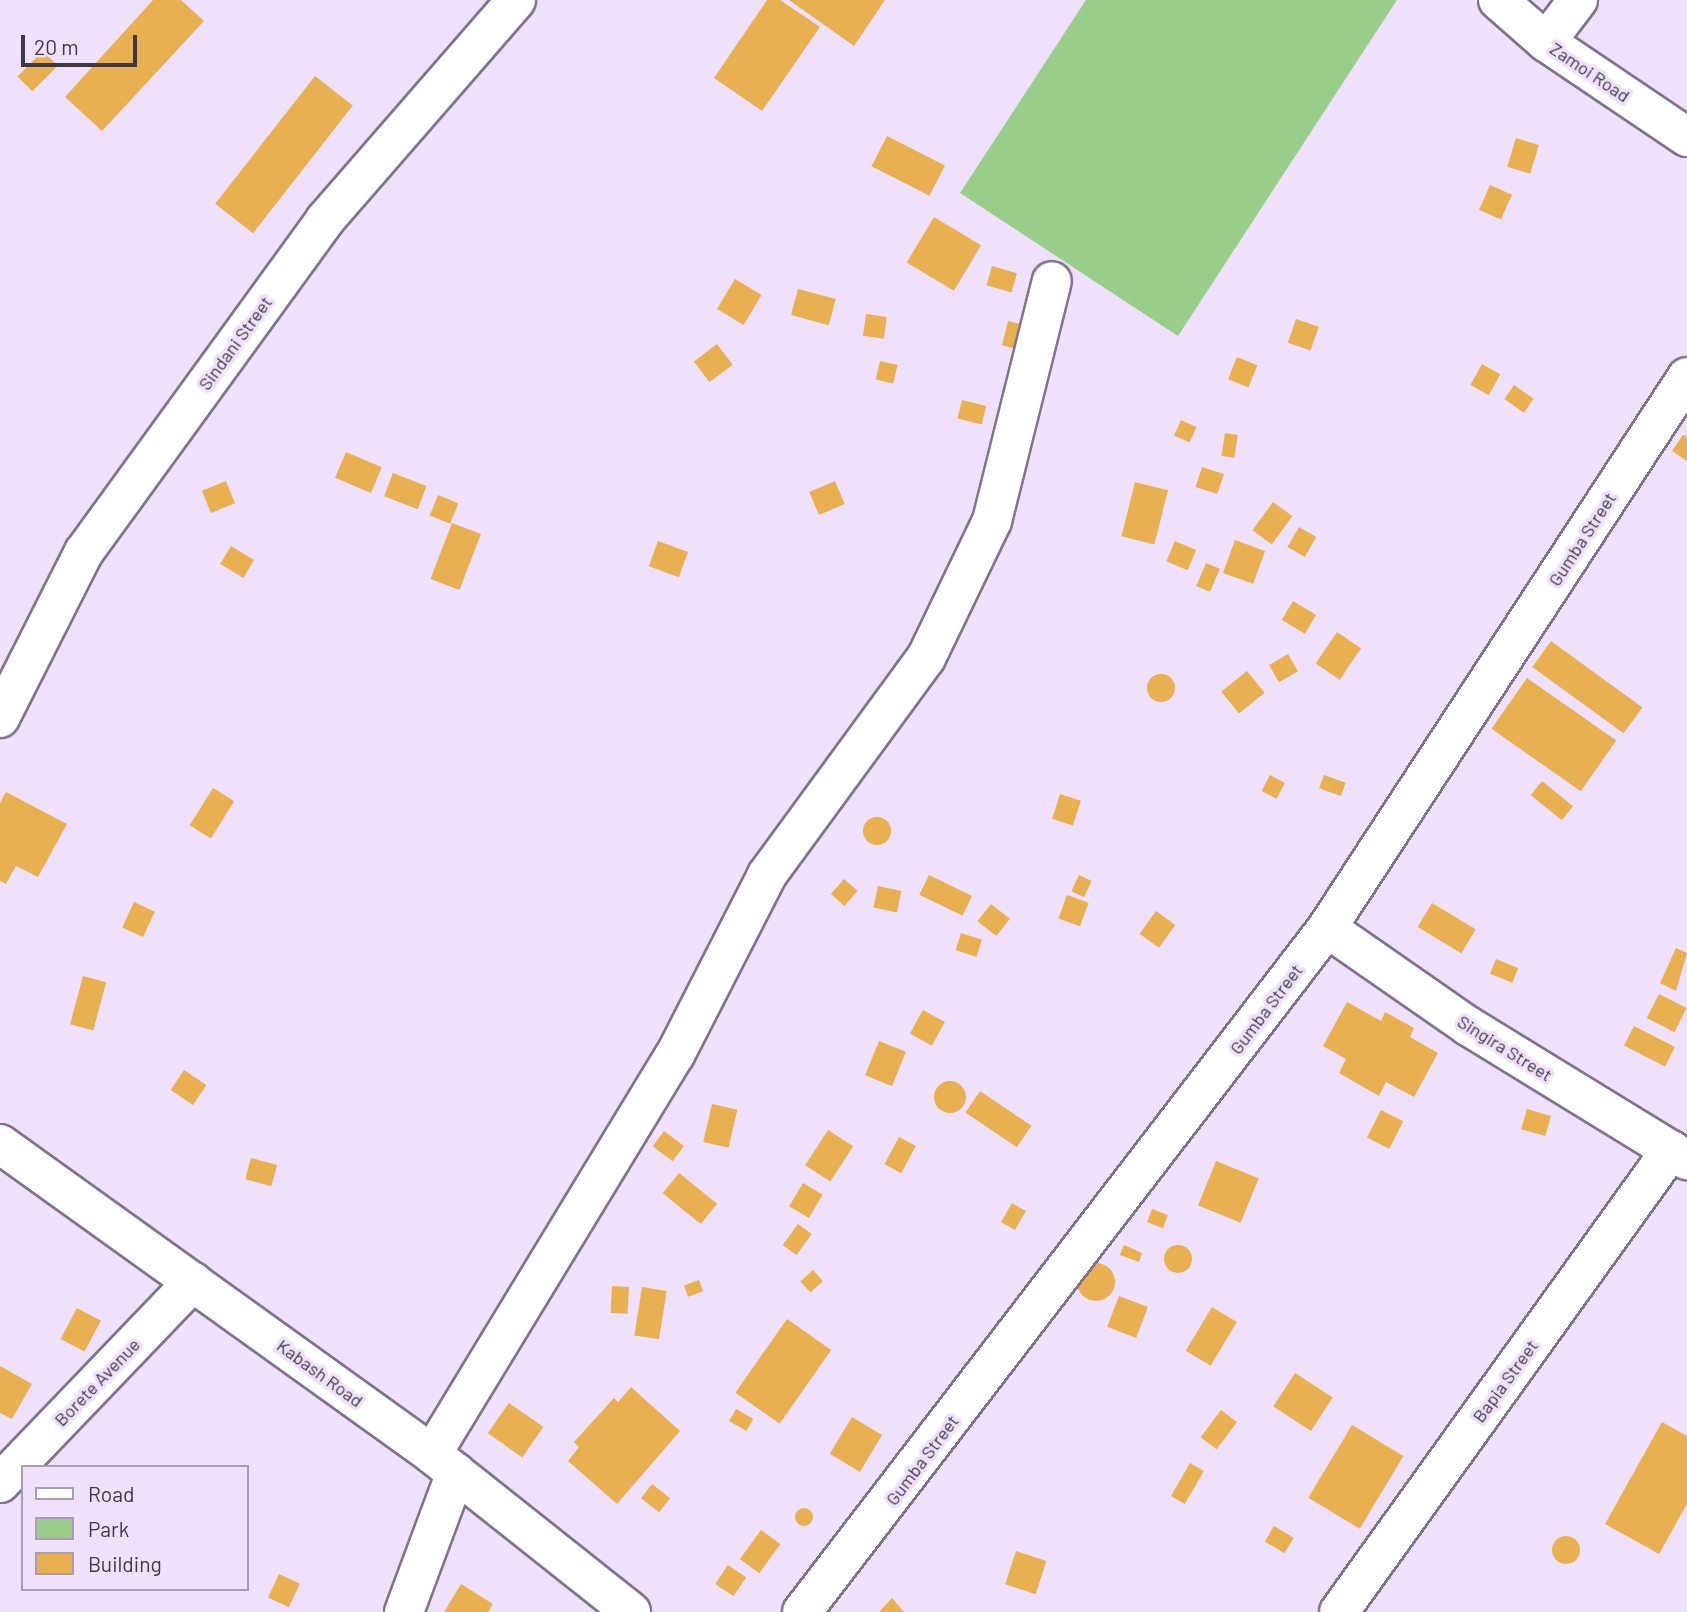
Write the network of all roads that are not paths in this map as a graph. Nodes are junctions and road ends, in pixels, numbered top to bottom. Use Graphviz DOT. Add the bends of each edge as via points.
graph roads {
  1 [pos="516,0"];
  2 [pos="1498,0"];
  3 [pos="1578,0"];
  4 [pos="1546,42"];
  5 [pos="1687,137"];
  6 [pos="1052,281"];
  7 [pos="1687,377"];
  8 [pos="0,718"];
  9 [pos="1327,928"];
  10 [pos="0,1144"];
  11 [pos="1679,1155"];
  12 [pos="193,1282"];
  13 [pos="444,1463"];
  14 [pos="0,1483"];
  15 [pos="404,1612"];
  16 [pos="631,1612"];
  17 [pos="803,1612"];
  18 [pos="1339,1612"];
  1 -- 8 [label="street, Sindani Street" via="325,220 84,552"];
  2 -- 4 [label="street, Zamoi Road"];
  3 -- 4 [label="street"];
  4 -- 5 [label="street, Zamoi Road"];
  6 -- 13 [label="street" via="992,521 926,658 766,875 675,1055"];
  7 -- 9 [label="street, Gumba Street"];
  9 -- 11 [label="street, Singira Street" via="1468,1026"];
  9 -- 17 [label="street, Gumba Street"];
  10 -- 12 [label="street, Kabash Road"];
  11 -- 18 [label="street, Bapia Street"];
  12 -- 13 [label="street, Kabash Road"];
  12 -- 14 [label="street, Borete Avenue"];
  13 -- 15 [label="street"];
  13 -- 16 [label="street, Kabash Road"];
}
